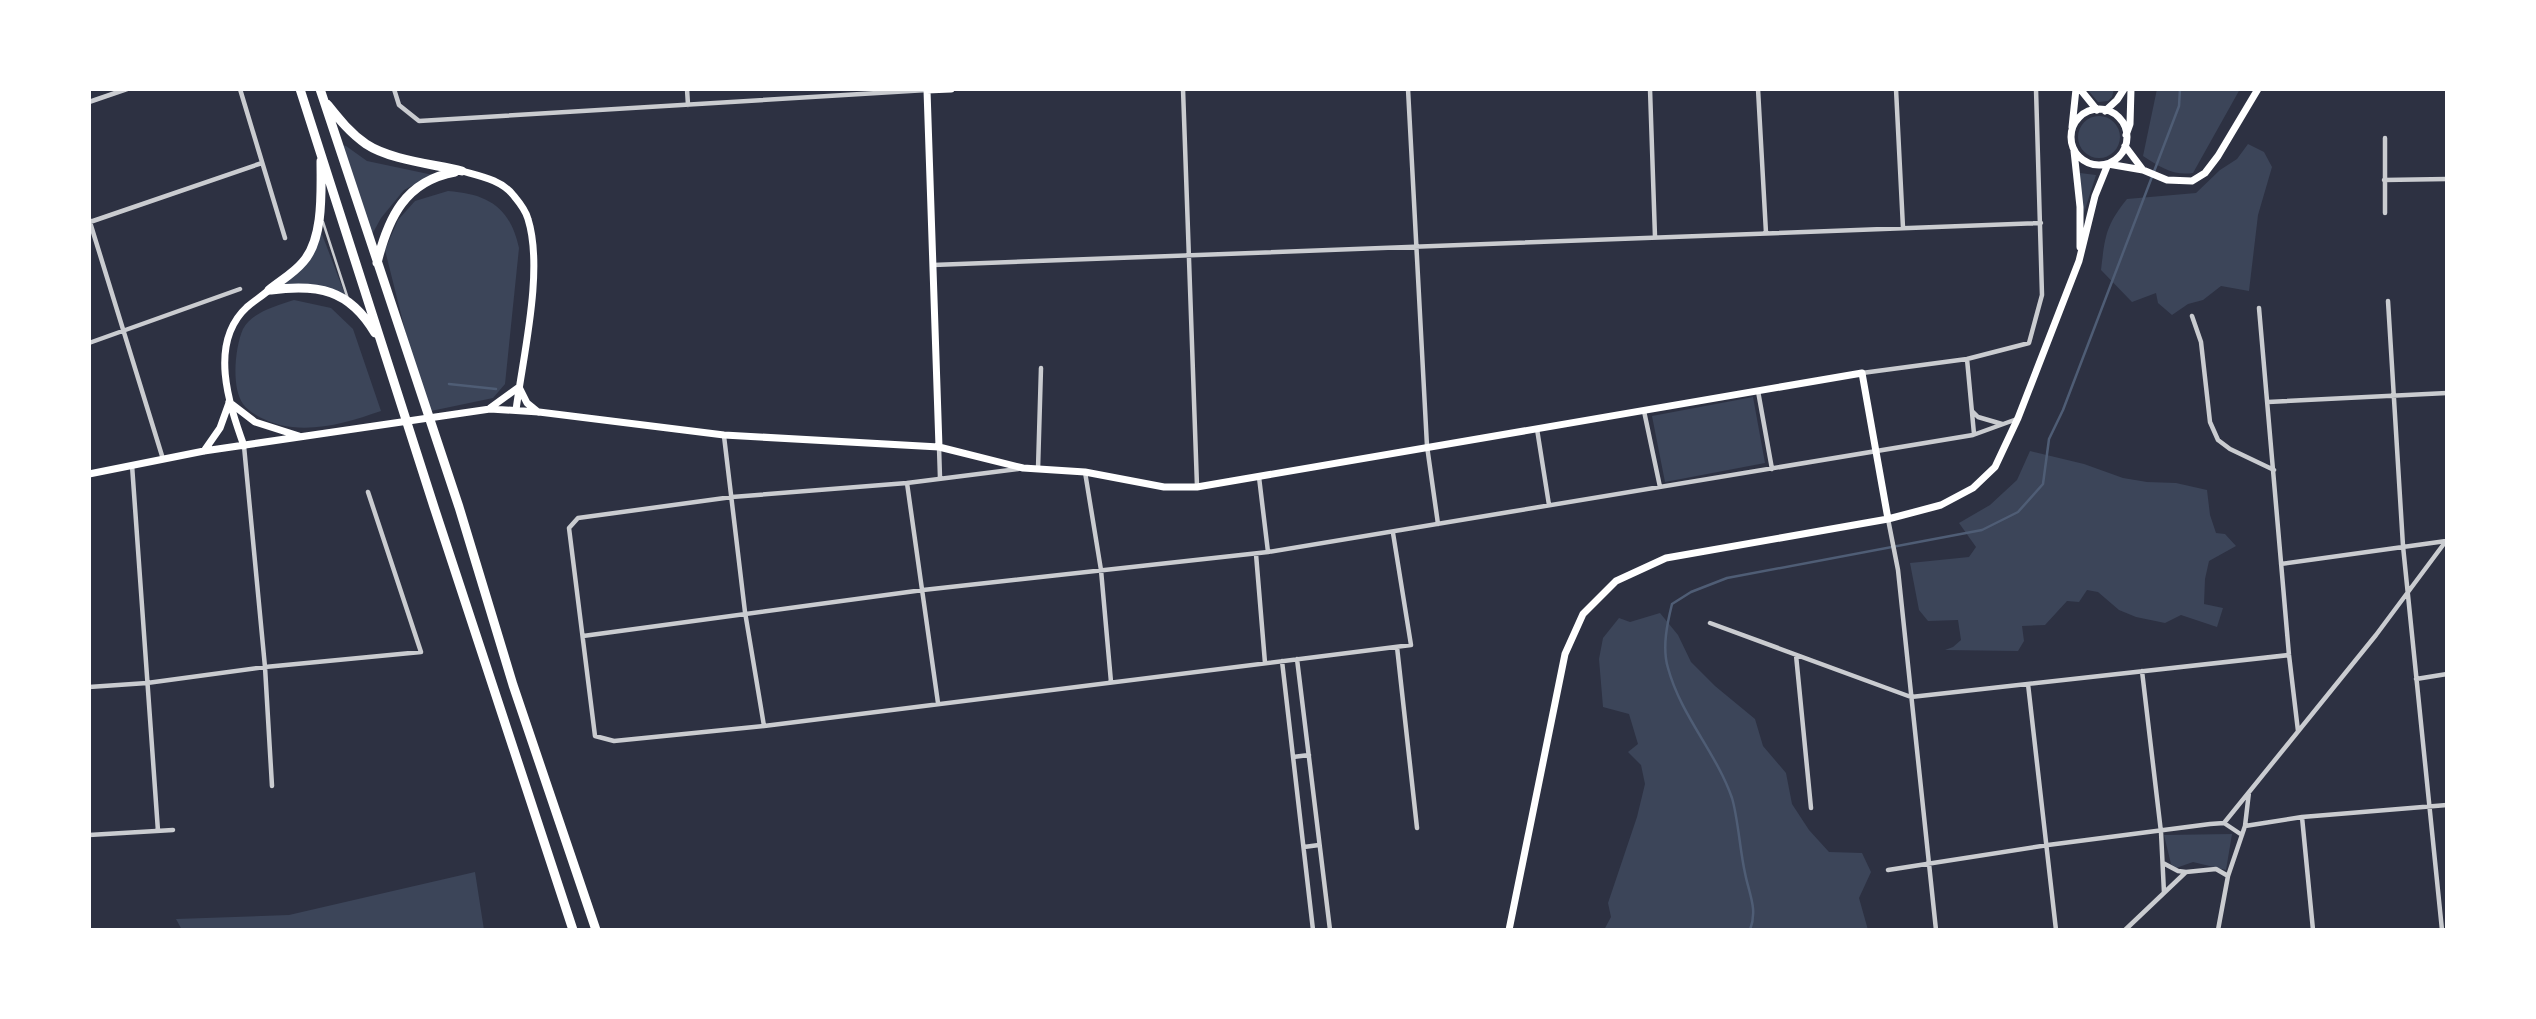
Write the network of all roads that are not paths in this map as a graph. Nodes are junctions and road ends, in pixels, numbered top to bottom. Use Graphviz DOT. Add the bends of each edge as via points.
graph roads {
  1 [pos="127,89"];
  2 [pos="240,89"];
  3 [pos="300,89"];
  4 [pos="394,89"];
  5 [pos="687,89"];
  6 [pos="950,89"];
  7 [pos="1183,89"];
  8 [pos="1408,89"];
  9 [pos="1650,89"];
  10 [pos="1758,89"];
  11 [pos="1896,89"];
  12 [pos="2036,89"];
  13 [pos="2078,89"];
  14 [pos="2123,89"];
  15 [pos="2132,89"];
  16 [pos="2258,89"];
  17 [pos="928,90"];
  18 [pos="321,93"];
  19 [pos="89,102"];
  20 [pos="688,105"];
  21 [pos="2101,110"];
  22 [pos="2072,130"];
  23 [pos="2126,136"];
  24 [pos="2385,138"];
  25 [pos="2124,146"];
  26 [pos="2074,150"];
  27 [pos="321,152"];
  28 [pos="262,163"];
  29 [pos="2108,164"];
  30 [pos="2143,170"];
  31 [pos="462,171"];
  32 [pos="2447,179"];
  33 [pos="2384,180"];
  34 [pos="320,212"];
  35 [pos="2385,213"];
  36 [pos="90,221"];
  37 [pos="2041,223"];
  38 [pos="1903,228"];
  39 [pos="1766,233"];
  40 [pos="1655,237"];
  41 [pos="285,238"];
  42 [pos="1416,246"];
  43 [pos="1189,255"];
  44 [pos="2080,261"];
  45 [pos="377,265"];
  46 [pos="933,265"];
  47 [pos="240,289"];
  48 [pos="269,290"];
  49 [pos="2388,301"];
  50 [pos="350,304"];
  51 [pos="2259,308"];
  52 [pos="2192,316"];
  53 [pos="124,331"];
  54 [pos="89,342"];
  55 [pos="383,346"];
  56 [pos="1966,359"];
  57 [pos="1041,368"];
  58 [pos="1862,373"];
  59 [pos="519,387"];
  60 [pos="1758,390"];
  61 [pos="2447,393"];
  62 [pos="2393,396"];
  63 [pos="229,402"];
  64 [pos="2268,402"];
  65 [pos="490,409"];
  66 [pos="516,410"];
  67 [pos="1972,410"];
  68 [pos="1644,411"];
  69 [pos="539,412"];
  70 [pos="2018,418"];
  71 [pos="2002,424"];
  72 [pos="1537,429"];
  73 [pos="724,435"];
  74 [pos="1974,435"];
  75 [pos="303,437"];
  76 [pos="244,446"];
  77 [pos="1427,446"];
  78 [pos="939,447"];
  79 [pos="204,450"];
  80 [pos="1877,452"];
  81 [pos="163,459"];
  82 [pos="132,465"];
  83 [pos="1023,468"];
  84 [pos="1038,469"];
  85 [pos="1772,469"];
  86 [pos="2274,470"];
  87 [pos="1085,472"];
  88 [pos="89,474"];
  89 [pos="1259,476"];
  90 [pos="940,478"];
  91 [pos="907,483"];
  92 [pos="1197,487"];
  93 [pos="1661,487"];
  94 [pos="368,492"];
  95 [pos="732,497"];
  96 [pos="1549,505"];
  97 [pos="1888,519"];
  98 [pos="1438,524"];
  99 [pos="1393,533"];
  100 [pos="2446,541"];
  101 [pos="2403,546"];
  102 [pos="1268,552"];
  103 [pos="1256,554"];
  104 [pos="2281,564"];
  105 [pos="1101,570"];
  106 [pos="923,590"];
  107 [pos="2407,591"];
  108 [pos="745,612"];
  109 [pos="1710,622"];
  110 [pos="583,635"];
  111 [pos="1397,647"];
  112 [pos="1796,654"];
  113 [pos="2289,655"];
  114 [pos="1297,659"];
  115 [pos="1282,661"];
  116 [pos="1265,663"];
  117 [pos="265,667"];
  118 [pos="2142,671"];
  119 [pos="2447,674"];
  120 [pos="2416,679"];
  121 [pos="1111,682"];
  122 [pos="147,683"];
  123 [pos="2028,684"];
  124 [pos="89,687"];
  125 [pos="1911,697"];
  126 [pos="938,703"];
  127 [pos="764,726"];
  128 [pos="2298,731"];
  129 [pos="1309,755"];
  130 [pos="1293,757"];
  131 [pos="272,786"];
  132 [pos="2249,791"];
  133 [pos="2447,805"];
  134 [pos="2429,807"];
  135 [pos="1811,808"];
  136 [pos="2302,817"];
  137 [pos="2224,823"];
  138 [pos="2245,826"];
  139 [pos="1417,828"];
  140 [pos="173,830"];
  141 [pos="158,831"];
  142 [pos="2161,832"];
  143 [pos="89,835"];
  144 [pos="2242,835"];
  145 [pos="1319,845"];
  146 [pos="2048,845"];
  147 [pos="1304,847"];
  148 [pos="2162,862"];
  149 [pos="1928,865"];
  150 [pos="1888,870"];
  151 [pos="2186,872"];
  152 [pos="2228,876"];
  153 [pos="2164,893"];
  154 [pos="2134,921"];
  155 [pos="573,930"];
  156 [pos="596,930"];
  157 [pos="1313,930"];
  158 [pos="1330,930"];
  159 [pos="1509,930"];
  160 [pos="1936,930"];
  161 [pos="2056,930"];
  162 [pos="2125,930"];
  163 [pos="2132,930"];
  164 [pos="2218,930"];
  165 [pos="2313,930"];
  166 [pos="2442,930"];
  1 -- 19 [label="street"];
  2 -- 28 [label="street"];
  3 -- 27 [label="highway"];
  4 -- 20 [label="street" via="399,105 419,121"];
  5 -- 20 [label="street"];
  6 -- 17 [label="main road"];
  7 -- 43 [label="street"];
  8 -- 42 [label="street"];
  9 -- 40 [label="street"];
  10 -- 39 [label="street"];
  11 -- 38 [label="street"];
  12 -- 37 [label="street"];
  13 -- 21 [label="main road"];
  13 -- 22 [label="main road"];
  14 -- 21 [label="main road" via="2117,100"];
  15 -- 23 [label="main road"];
  16 -- 30 [label="main road" via="2206,173 2192,181 2167,180"];
  17 -- 20 [label="street"];
  17 -- 46 [label="main road"];
  18 -- 31 [label="highway" via="346,128 368,145 391,155"];
  18 -- 45 [label="highway"];
  21 -- 22 [label="main road" via="2084,114"];
  21 -- 23 [label="main road" via="2117,116"];
  22 -- 26 [label="main road"];
  23 -- 25 [label="main road"];
  24 -- 33 [label="street"];
  25 -- 29 [label="main road"];
  25 -- 30 [label="main road"];
  26 -- 29 [label="main road" via="2089,164"];
  26 -- 44 [label="main road"];
  27 -- 34 [label="highway"];
  27 -- 55 [label="highway"];
  28 -- 36 [label="street"];
  28 -- 41 [label="street"];
  29 -- 30 [label="main road"];
  29 -- 44 [label="main road"];
  31 -- 45 [label="highway" via="439,175 412,190 395,211"];
  31 -- 59 [label="main road" via="490,178 513,194 528,217 533,287"];
  32 -- 33 [label="street"];
  33 -- 35 [label="street"];
  34 -- 48 [label="highway" via="305,261"];
  34 -- 50 [label="lane"];
  36 -- 53 [label="street"];
  37 -- 38 [label="street"];
  37 -- 56 [label="street" via="2042,295 2029,343"];
  38 -- 39 [label="street"];
  39 -- 40 [label="street"];
  40 -- 42 [label="street"];
  42 -- 43 [label="street"];
  42 -- 77 [label="street"];
  43 -- 46 [label="street"];
  43 -- 92 [label="street"];
  44 -- 70 [label="main road"];
  45 -- 156 [label="highway"];
  46 -- 78 [label="main road"];
  47 -- 53 [label="street"];
  48 -- 50 [label="highway" via="321,288"];
  48 -- 63 [label="main road" via="246,308 234,325 226,348"];
  49 -- 62 [label="street"];
  50 -- 55 [label="highway"];
  51 -- 64 [label="street"];
  52 -- 86 [label="street" via="2201,342 2210,422 2217,440"];
  53 -- 54 [label="street"];
  53 -- 81 [label="street"];
  55 -- 155 [label="highway"];
  56 -- 58 [label="street"];
  56 -- 67 [label="street"];
  57 -- 84 [label="street"];
  58 -- 60 [label="main road"];
  58 -- 80 [label="main road"];
  59 -- 65 [label="main road"];
  59 -- 66 [label="main road"];
  59 -- 69 [label="main road"];
  60 -- 68 [label="main road"];
  60 -- 85 [label="street"];
  61 -- 62 [label="street"];
  62 -- 64 [label="street"];
  62 -- 101 [label="street"];
  63 -- 75 [label="main road" via="255,422"];
  63 -- 76 [label="main road"];
  63 -- 79 [label="main road" via="220,428"];
  64 -- 86 [label="street"];
  65 -- 66 [label="main road"];
  65 -- 75 [label="main road"];
  66 -- 69 [label="main road"];
  67 -- 71 [label="street" via="1978,417"];
  67 -- 74 [label="street"];
  68 -- 72 [label="main road"];
  68 -- 93 [label="street"];
  69 -- 73 [label="main road"];
  70 -- 71 [label="street"];
  70 -- 97 [label="main road" via="1995,467 1973,488 1941,505"];
  71 -- 74 [label="street"];
  72 -- 77 [label="main road"];
  72 -- 96 [label="street"];
  73 -- 78 [label="main road"];
  73 -- 95 [label="street"];
  74 -- 80 [label="street"];
  75 -- 76 [label="main road"];
  76 -- 79 [label="main road"];
  76 -- 117 [label="street"];
  77 -- 89 [label="main road"];
  77 -- 98 [label="street"];
  78 -- 83 [label="main road"];
  78 -- 90 [label="street"];
  79 -- 81 [label="main road"];
  80 -- 85 [label="street"];
  80 -- 97 [label="main road"];
  81 -- 82 [label="main road"];
  82 -- 88 [label="main road"];
  82 -- 122 [label="street"];
  83 -- 84 [label="main road"];
  83 -- 90 [label="street"];
  84 -- 87 [label="main road"];
  85 -- 93 [label="street"];
  86 -- 104 [label="street"];
  87 -- 92 [label="main road" via="1164,487"];
  87 -- 105 [label="street"];
  89 -- 92 [label="main road"];
  89 -- 102 [label="street"];
  90 -- 91 [label="street"];
  91 -- 95 [label="street"];
  91 -- 106 [label="street"];
  93 -- 96 [label="street"];
  94 -- 117 [label="street" via="421,652"];
  95 -- 108 [label="street"];
  95 -- 110 [label="street" via="578,518 569,528"];
  96 -- 98 [label="street"];
  97 -- 125 [label="street"];
  97 -- 159 [label="main road" via="1665,558 1616,581 1583,614 1565,654"];
  98 -- 99 [label="street"];
  99 -- 102 [label="street"];
  99 -- 111 [label="street" via="1411,645"];
  100 -- 101 [label="street"];
  100 -- 107 [label="street"];
  101 -- 104 [label="street"];
  101 -- 107 [label="street"];
  102 -- 103 [label="street"];
  103 -- 105 [label="street"];
  103 -- 116 [label="street"];
  104 -- 113 [label="street"];
  105 -- 106 [label="street"];
  105 -- 121 [label="street"];
  106 -- 108 [label="street"];
  106 -- 126 [label="street"];
  107 -- 120 [label="street"];
  107 -- 128 [label="street"];
  108 -- 110 [label="street"];
  108 -- 127 [label="street"];
  109 -- 112 [label="street"];
  110 -- 127 [label="street" via="596,736 614,741"];
  111 -- 114 [label="street"];
  111 -- 139 [label="street"];
  112 -- 125 [label="street"];
  112 -- 135 [label="street"];
  113 -- 118 [label="street"];
  113 -- 128 [label="street"];
  114 -- 115 [label="street"];
  114 -- 129 [label="street"];
  115 -- 116 [label="street"];
  115 -- 130 [label="street"];
  116 -- 121 [label="street"];
  117 -- 122 [label="street"];
  117 -- 131 [label="street"];
  118 -- 123 [label="street"];
  118 -- 142 [label="street"];
  119 -- 120 [label="street"];
  120 -- 134 [label="street"];
  121 -- 126 [label="street"];
  122 -- 124 [label="street"];
  122 -- 141 [label="street"];
  123 -- 125 [label="street"];
  123 -- 146 [label="street"];
  125 -- 149 [label="street"];
  126 -- 127 [label="street"];
  128 -- 132 [label="street"];
  129 -- 130 [label="street"];
  129 -- 145 [label="street"];
  130 -- 147 [label="street"];
  132 -- 137 [label="street"];
  132 -- 138 [label="street"];
  133 -- 134 [label="street"];
  134 -- 136 [label="street"];
  134 -- 166 [label="street"];
  136 -- 138 [label="street"];
  136 -- 165 [label="street"];
  137 -- 142 [label="street"];
  137 -- 144 [label="street"];
  138 -- 144 [label="street"];
  140 -- 141 [label="street"];
  141 -- 143 [label="street"];
  142 -- 146 [label="street"];
  142 -- 148 [label="street"];
  144 -- 152 [label="street"];
  145 -- 147 [label="street"];
  145 -- 158 [label="street"];
  146 -- 149 [label="street"];
  146 -- 161 [label="street"];
  147 -- 157 [label="street"];
  148 -- 151 [label="street"];
  148 -- 153 [label="street"];
  149 -- 150 [label="street"];
  149 -- 160 [label="street"];
  151 -- 152 [label="street" via="2216,869"];
  151 -- 153 [label="street"];
  152 -- 164 [label="street"];
  153 -- 154 [label="street"];
  154 -- 162 [label="street"];
  154 -- 163 [label="street"];
}
